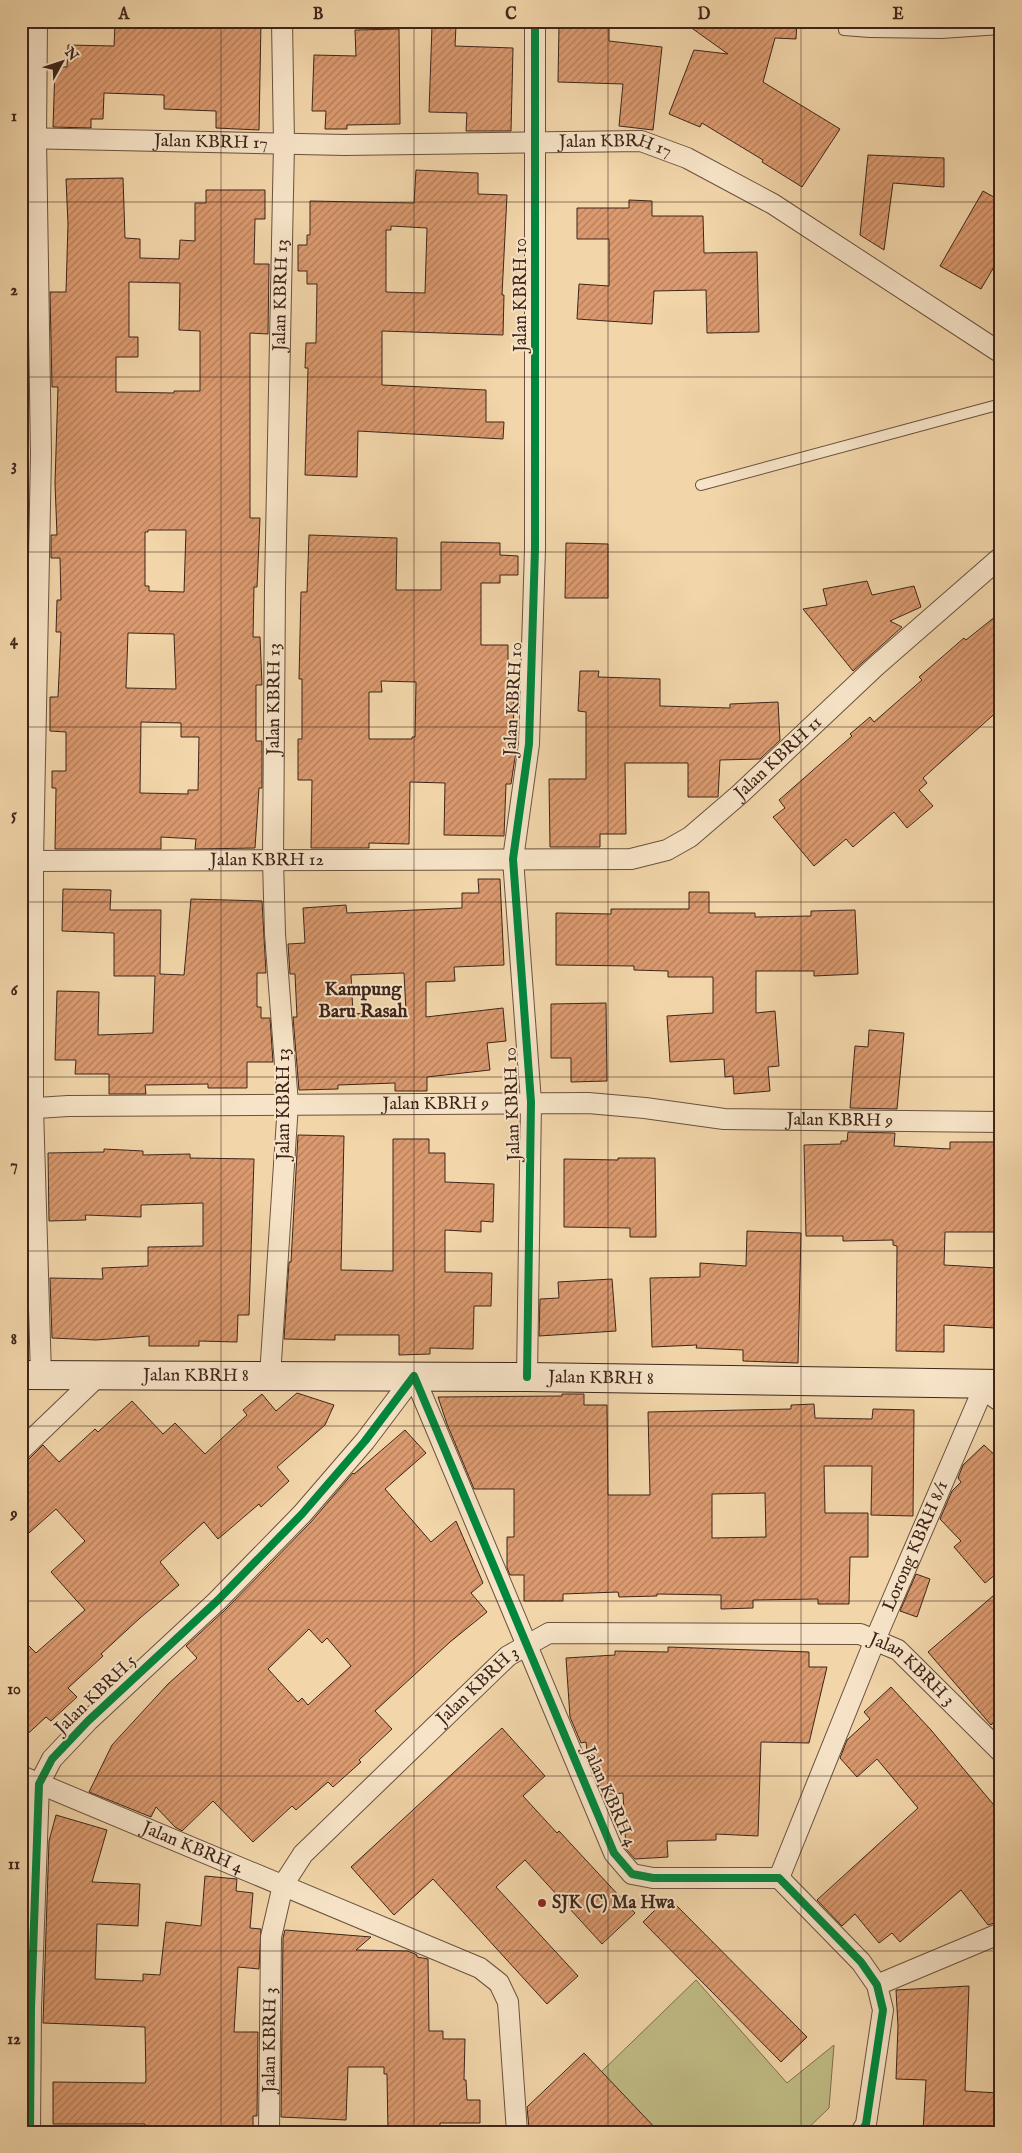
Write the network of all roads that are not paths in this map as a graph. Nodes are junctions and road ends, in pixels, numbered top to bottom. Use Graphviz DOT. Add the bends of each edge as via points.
graph roads {
  1 [pos="37,21"];
  2 [pos="282,21"];
  3 [pos="535,21"];
  4 [pos="843,21"];
  5 [pos="1001,29"];
  6 [pos="29,138"];
  7 [pos="536,143"];
  8 [pos="284,144"];
  9 [pos="1001,353"];
  10 [pos="1001,404"];
  11 [pos="700,484"];
  12 [pos="1001,557"];
  13 [pos="513,859"];
  14 [pos="273,860"];
  15 [pos="27,861"];
  16 [pos="531,1102"];
  17 [pos="288,1104"];
  18 [pos="27,1108"];
  19 [pos="1001,1122"];
  20 [pos="31,1375"];
  21 [pos="98,1376"];
  22 [pos="270,1376"];
  23 [pos="414,1376"];
  24 [pos="527,1377"];
  25 [pos="991,1387"];
  26 [pos="1001,1408"];
  27 [pos="21,1450"];
  28 [pos="875,1640"];
  29 [pos="528,1645"];
  30 [pos="1001,1752"];
  31 [pos="30,1780"];
  32 [pos="779,1878"];
  33 [pos="283,1885"];
  34 [pos="1001,1933"];
  35 [pos="877,1984"];
  36 [pos="30,2132"];
  37 [pos="269,2132"];
  38 [pos="516,2132"];
  39 [pos="862,2132"];
  1 -- 6 [label="street"];
  2 -- 8 [label="street, Jalan KBRH 13"];
  3 -- 7 [label="street, Jalan KBRH 10"];
  4 -- 5 [label="lane" via="844,30 870,32"];
  6 -- 8 [label="street, Jalan KBRH 17"];
  6 -- 15 [label="street" via="41,454"];
  7 -- 8 [label="street, Jalan KBRH 17"];
  7 -- 9 [label="street, Jalan KBRH 17" via="641,141 687,158 773,204"];
  7 -- 13 [label="street, Jalan KBRH 10" via="534,588 528,744"];
  8 -- 14 [label="street, Jalan KBRH 13" via="274,587"];
  10 -- 11 [label="lane"];
  12 -- 13 [label="street, Jalan KBRH 11" via="876,666 690,838 668,850 630,859"];
  13 -- 14 [label="street, Jalan KBRH 12"];
  13 -- 16 [label="street, Jalan KBRH 10"];
  14 -- 15 [label="street, Jalan KBRH 12"];
  14 -- 17 [label="street, Jalan KBRH 13" via="275,934"];
  15 -- 18 [label="street"];
  16 -- 17 [label="street, Jalan KBRH 9"];
  16 -- 19 [label="street, Jalan KBRH 9" via="598,1104 724,1119"];
  16 -- 24 [label="street, Jalan KBRH 10"];
  17 -- 18 [label="street, Jalan KBRH 9"];
  17 -- 22 [label="street, Jalan KBRH 13"];
  18 -- 20 [label="street"];
  20 -- 21 [label="street, Jalan KBRH 8"];
  21 -- 22 [label="street, Jalan KBRH 8"];
  21 -- 27 [label="street"];
  22 -- 23 [label="street, Jalan KBRH 8"];
  23 -- 24 [label="street, Jalan KBRH 8"];
  23 -- 29 [label="street, Jalan KBRH 4"];
  23 -- 31 [label="street, Jalan KBRH 5" via="365,1441 302,1514 217,1601 88,1721"];
  24 -- 25 [label="street, Jalan KBRH 8"];
  25 -- 26 [label="lane"];
  25 -- 28 [label="street, Lorong KBRH 8/1"];
  28 -- 29 [label="street, Jalan KBRH 3" via="860,1634 548,1633"];
  28 -- 30 [label="street, Jalan KBRH 3" via="898,1650"];
  28 -- 32 [label="street, Lorong KBRH 8/1"];
  29 -- 32 [label="street, Jalan KBRH 4" via="614,1853 632,1874 653,1878"];
  29 -- 33 [label="street, Jalan KBRH 3" via="508,1656 389,1768 303,1854"];
  31 -- 33 [label="street, Jalan KBRH 4"];
  31 -- 36 [label="street, Jalan KBRH 5"];
  32 -- 35 [label="street" via="861,1962"];
  33 -- 37 [label="street, Jalan KBRH 3" via="271,1937"];
  33 -- 38 [label="street, Jalan KBRH 4" via="480,1968 499,1983 508,2002"];
  34 -- 35 [label="street"];
  35 -- 39 [label="street" via="883,2010 866,2124"];
}
